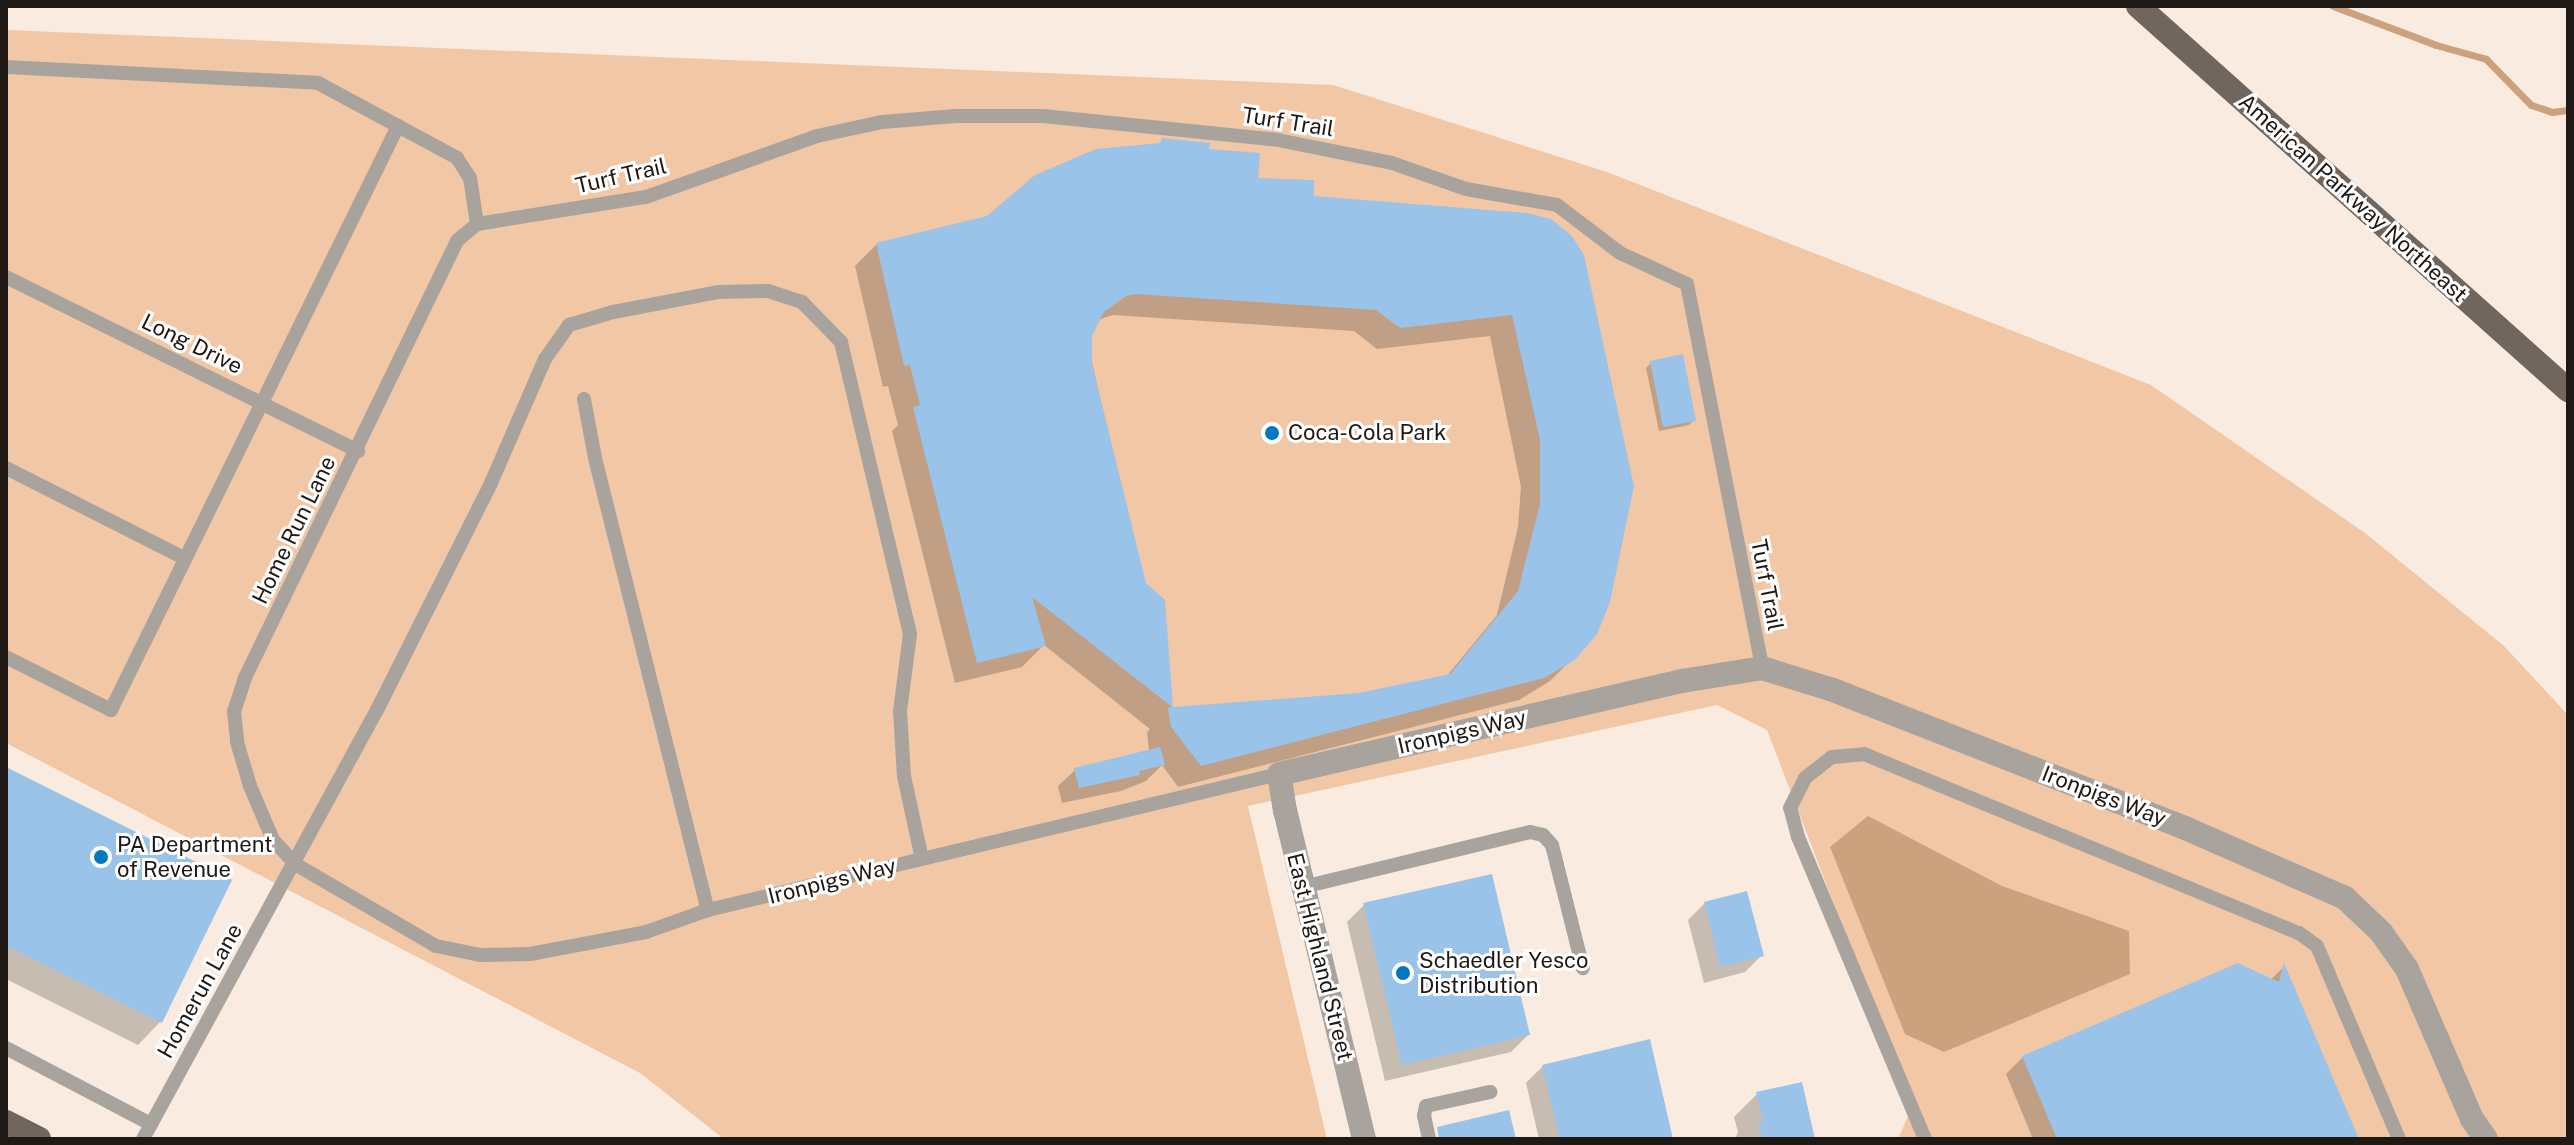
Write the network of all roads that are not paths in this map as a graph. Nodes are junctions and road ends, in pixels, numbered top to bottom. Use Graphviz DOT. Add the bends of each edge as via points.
graph roads {
  1 [pos="2138,6"];
  2 [pos="6,67"];
  3 [pos="398,126"];
  4 [pos="477,224"];
  5 [pos="6,277"];
  6 [pos="2568,390"];
  7 [pos="584,399"];
  8 [pos="259,402"];
  9 [pos="358,451"];
  10 [pos="6,468"];
  11 [pos="184,558"];
  12 [pos="6,657"];
  13 [pos="1762,668"];
  14 [pos="1279,774"];
  15 [pos="922,859"];
  16 [pos="295,864"];
  17 [pos="1303,887"];
  18 [pos="708,910"];
  19 [pos="1583,968"];
  20 [pos="6,1048"];
  21 [pos="1490,1092"];
  22 [pos="6,1122"];
  23 [pos="151,1124"];
  24 [pos="39,1139"];
  25 [pos="143,1139"];
  26 [pos="1364,1139"];
  27 [pos="1429,1139"];
  28 [pos="1925,1139"];
  29 [pos="2399,1139"];
  30 [pos="2486,1139"];
  1 -- 6 [label="main road, American Parkway Northeast"];
  2 -- 3 [label="lane" via="318,83"];
  3 -- 4 [label="lane" via="457,158 470,178"];
  3 -- 8 [label="lane"];
  4 -- 9 [label="lane, Home Run Lane" via="457,241"];
  4 -- 13 [label="lane, Turf Trail" via="646,197 817,136 882,122 956,116 1043,116 1278,140 1392,163 1466,189 1557,205 1620,253 1687,284"];
  5 -- 8 [label="lane, Long Drive"];
  7 -- 18 [label="lane"];
  8 -- 9 [label="lane, Long Drive"];
  8 -- 11 [label="lane"];
  9 -- 16 [label="lane, Home Run Lane" via="245,678 234,711 250,786 273,840"];
  10 -- 11 [label="lane"];
  11 -- 12 [label="lane" via="111,710"];
  13 -- 14 [label="street, Ironpigs Way" via="1682,681"];
  13 -- 30 [label="street, Ironpigs Way" via="1833,690 2171,822 2345,898 2381,932 2407,969 2472,1119"];
  14 -- 15 [label="lane, Ironpigs Way"];
  14 -- 17 [label="street, East Highland Street"];
  15 -- 16 [label="lane, Homerun Lane" via="904,776 900,711 910,634 841,342 802,302 768,291 719,292 569,325 545,359 491,483"];
  15 -- 18 [label="lane, Ironpigs Way"];
  16 -- 18 [label="lane, Ironpigs Way" via="436,946 481,955 575,947 646,932"];
  16 -- 23 [label="lane, Homerun Lane"];
  17 -- 19 [label="lane" via="1530,832 1543,835 1552,845"];
  17 -- 26 [label="street, East Highland Street"];
  20 -- 23 [label="lane"];
  21 -- 27 [label="lane" via="1426,1106"];
  22 -- 24 [label="main road"];
  23 -- 25 [label="lane, Homerun Lane"];
  28 -- 29 [label="lane" via="1790,808 1805,778 1832,757 1864,754 2299,933 2317,946"];
}
